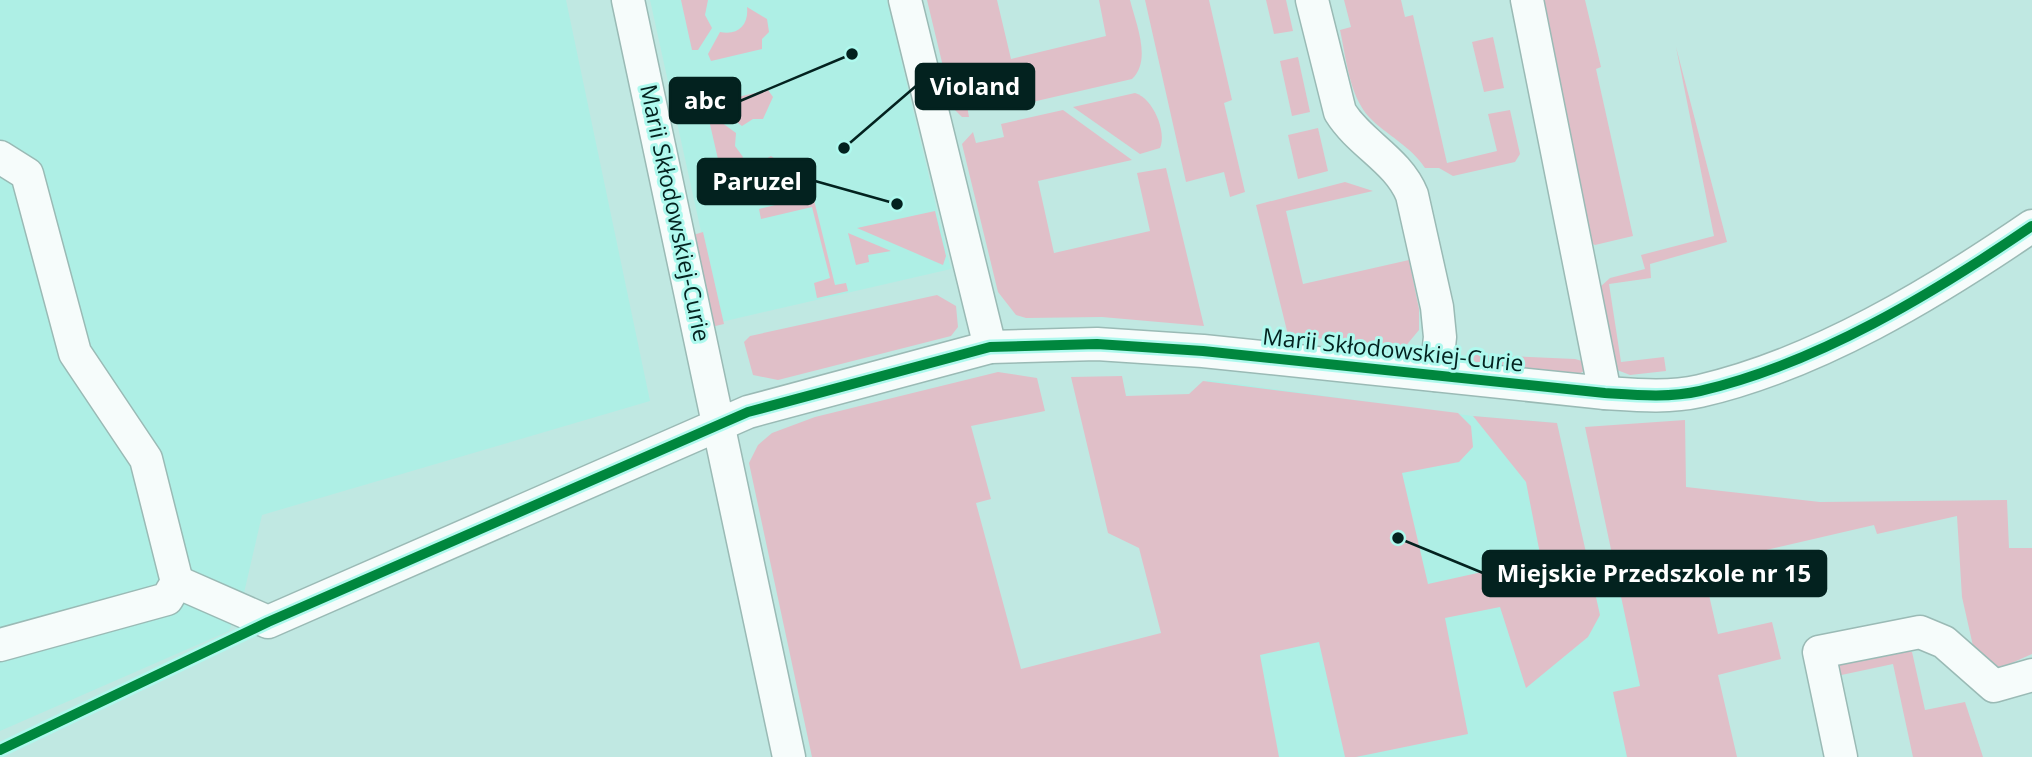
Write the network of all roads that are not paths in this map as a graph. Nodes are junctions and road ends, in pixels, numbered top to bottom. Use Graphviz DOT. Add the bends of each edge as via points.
graph roads {
  1 [pos="628,0"];
  2 [pos="905,0"];
  3 [pos="1312,0"];
  4 [pos="1527,0"];
  5 [pos="0,157"];
  6 [pos="2032,226"];
  7 [pos="990,347"];
  8 [pos="1436,376"];
  9 [pos="1605,393"];
  10 [pos="721,426"];
  11 [pos="177,582"];
  12 [pos="0,645"];
  13 [pos="2032,675"];
  14 [pos="789,757"];
  15 [pos="1841,757"];
  1 -- 10 [label="street, Marii Skłodowskiej-Curie"];
  2 -- 7 [label="street"];
  3 -- 8 [label="street, Marii Skłodowskiej-Curie" via="1340,112 1364,142 1405,179 1412,195 1437,307"];
  4 -- 9 [label="street"];
  5 -- 11 [label="street" via="27,174 75,353 146,459"];
  6 -- 9 [label="street, Marii Skłodowskiej-Curie" via="1947,284 1786,365 1699,391 1655,396"];
  7 -- 8 [label="street, Marii Skłodowskiej-Curie" via="1128,346"];
  7 -- 10 [label="street, Marii Skłodowskiej-Curie" via="748,412"];
  8 -- 9 [label="street, Marii Skłodowskiej-Curie"];
  10 -- 11 [label="street" via="268,622"];
  10 -- 14 [label="street, Marii Skłodowskiej-Curie"];
  11 -- 12 [label="street" via="167,599"];
  13 -- 15 [label="street" via="1994,686 1944,642 1920,632 1819,652"];
}
